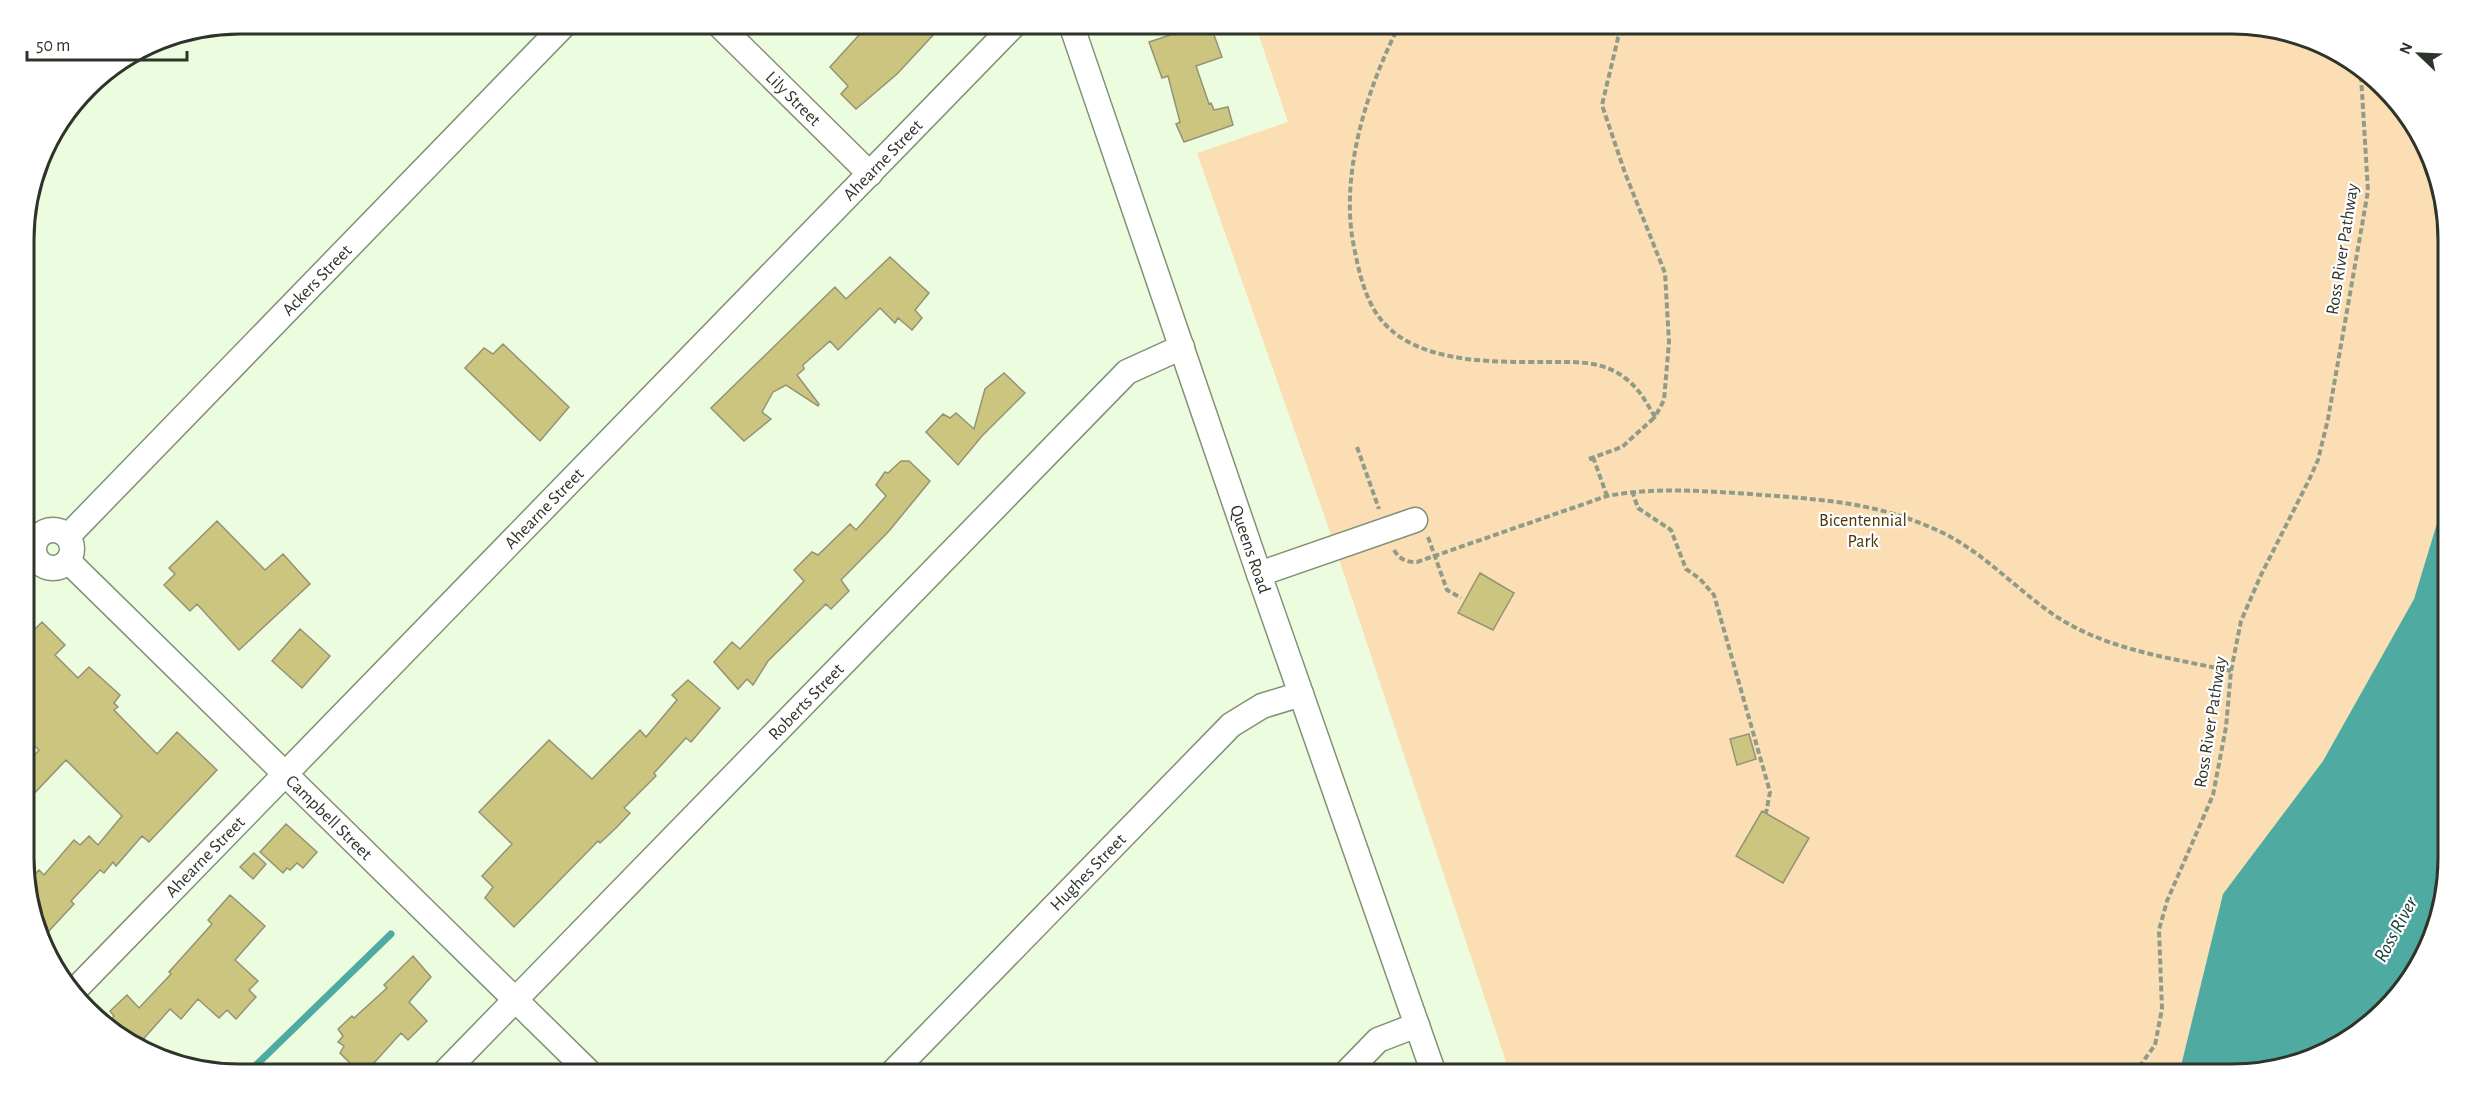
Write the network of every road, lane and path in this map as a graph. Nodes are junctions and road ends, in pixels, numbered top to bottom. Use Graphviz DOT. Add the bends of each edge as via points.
graph roads {
  1 [pos="1396,34"];
  2 [pos="1620,34"];
  3 [pos="554,35"];
  4 [pos="729,35"];
  5 [pos="1005,35"];
  6 [pos="1075,35"];
  7 [pos="2361,80"];
  8 [pos="870,174"];
  9 [pos="1182,347"];
  10 [pos="1655,417"];
  11 [pos="1358,447"];
  12 [pos="1632,491"];
  13 [pos="1606,496"];
  14 [pos="1381,516"];
  15 [pos="1415,520"];
  16 [pos="35,529"];
  17 [pos="68,536"];
  18 [pos="1391,543"];
  19 [pos="1435,557"];
  20 [pos="68,561"];
  21 [pos="34,568"];
  22 [pos="1259,574"];
  23 [pos="1461,598"];
  24 [pos="2231,671"];
  25 [pos="1301,694"];
  26 [pos="285,773"];
  27 [pos="1766,813"];
  28 [pos="80,986"];
  29 [pos="514,999"];
  30 [pos="1417,1025"];
  31 [pos="1355,1063"];
  32 [pos="1430,1063"];
  33 [pos="2142,1063"];
  34 [pos="453,1064"];
  35 [pos="581,1064"];
  36 [pos="901,1064"];
  1 -- 10 [label="path" via="1372,89 1350,190 1350,230 1360,278 1371,305 1387,327 1411,343 1452,357 1586,361 1605,367 1624,376 1640,391"];
  2 -- 10 [label="path" via="1602,105 1665,273 1669,342 1664,400"];
  3 -- 17 [label="street, Ackers Street"];
  4 -- 8 [label="street, Lily Street"];
  5 -- 8 [label="street, Ahearne Street"];
  6 -- 9 [label="street, Queens Road"];
  7 -- 24 [label="path, Ross River Pathway" via="2368,191 2328,419 2318,460 2241,621"];
  8 -- 26 [label="street, Ahearne Street"];
  9 -- 22 [label="street, Queens Road"];
  9 -- 29 [label="street, Roberts Street" via="1127,372"];
  10 -- 13 [label="path" via="1622,447 1591,458"];
  11 -- 14 [label="path"];
  12 -- 13 [label="path"];
  12 -- 24 [label="path" via="1675,489 1875,507 1944,533 2055,616 2087,634 2125,647"];
  12 -- 27 [label="path" via="1638,508 1671,530 1686,569 1714,595 1770,792"];
  13 -- 19 [label="path"];
  15 -- 22 [label="street"];
  16 -- 17 [label="street" via="57,530"];
  17 -- 20 [label="street" via="72,549"];
  18 -- 19 [label="path" via="1399,558 1407,562"];
  19 -- 23 [label="path" via="1447,590"];
  20 -- 21 [label="street" via="50,568"];
  20 -- 26 [label="street, Campbell Street"];
  22 -- 25 [label="street, Queens Road"];
  24 -- 33 [label="path, Ross River Pathway" via="2226,727 2213,795 2167,901 2159,930 2162,1009 2155,1045"];
  25 -- 30 [label="street, Queens Road"];
  25 -- 36 [label="street, Hughes Street" via="1262,706 1231,725"];
  26 -- 28 [label="street, Ahearne Street"];
  26 -- 29 [label="street, Campbell Street"];
  29 -- 34 [label="street, Roberts Street"];
  29 -- 35 [label="street, Campbell Street"];
  30 -- 31 [label="street" via="1378,1040"];
  30 -- 32 [label="street, Queens Road"];
}
